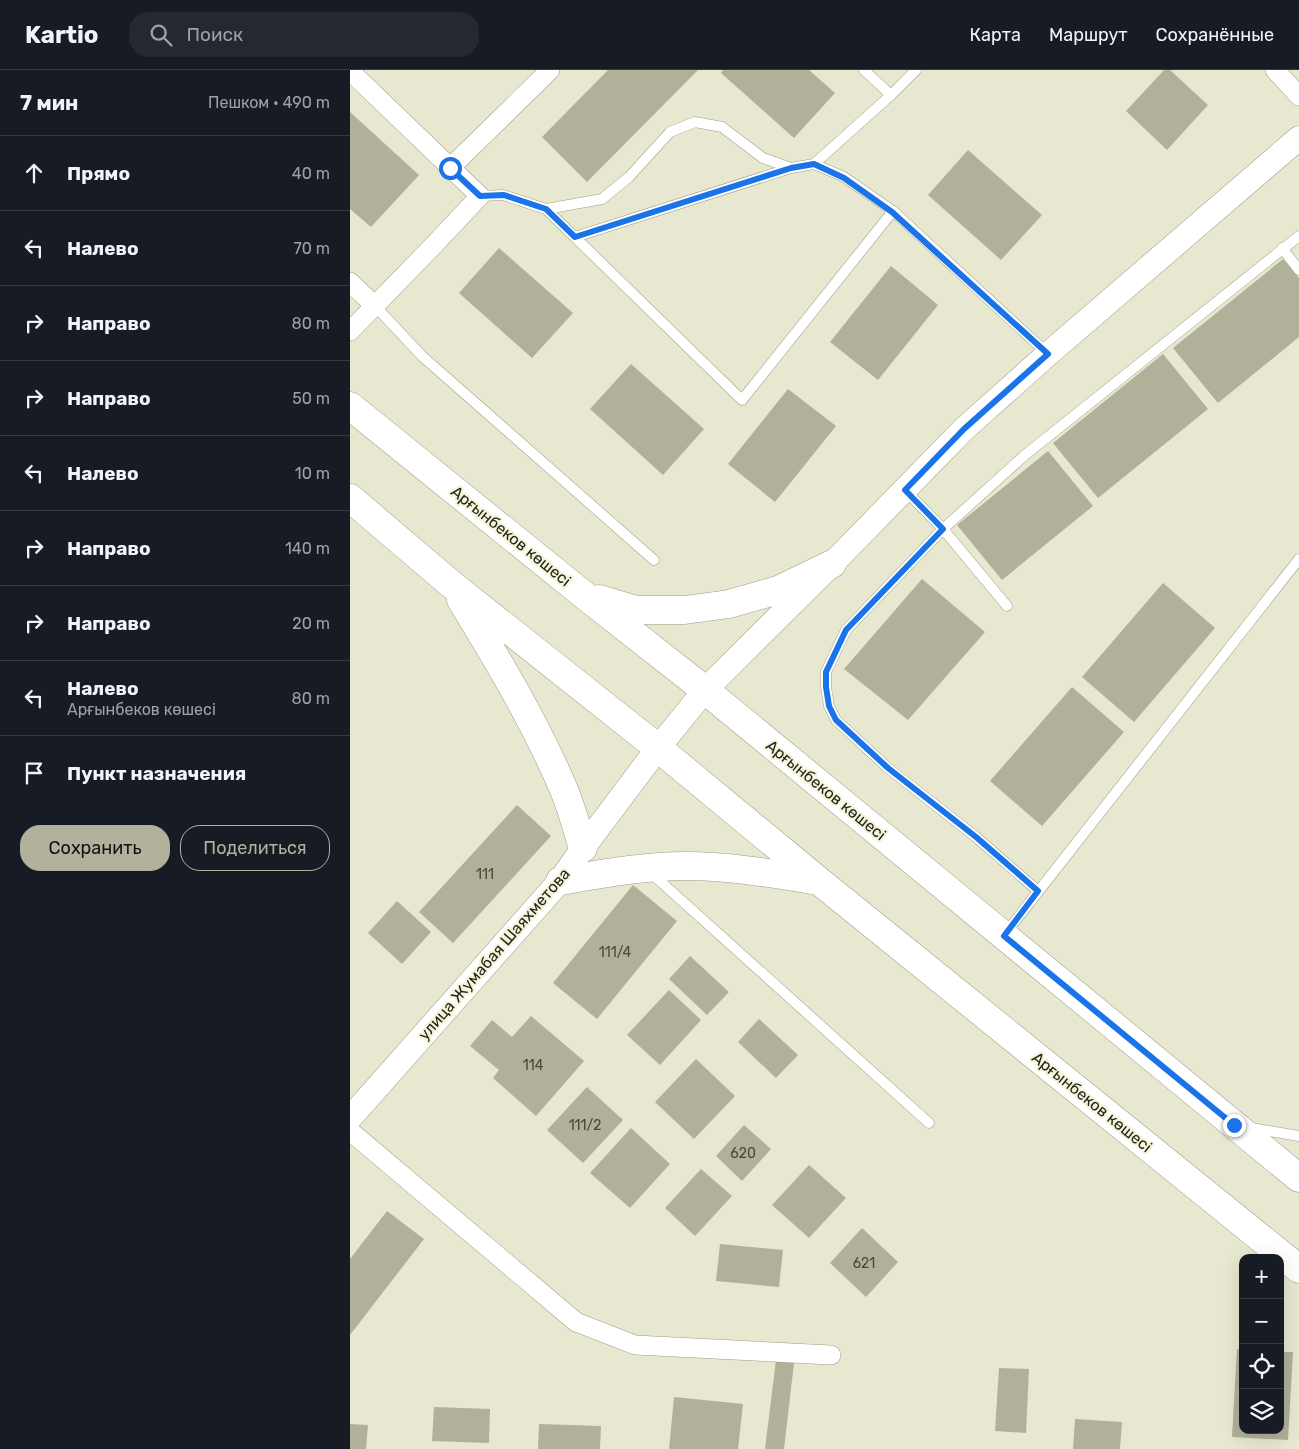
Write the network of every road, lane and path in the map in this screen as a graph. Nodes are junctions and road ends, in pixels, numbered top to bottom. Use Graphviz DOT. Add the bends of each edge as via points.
graph roads {
  1 [pos="550,70"];
  2 [pos="864,70"];
  3 [pos="916,70"];
  4 [pos="1275,70"];
  5 [pos="350,71"];
  6 [pos="890,95"];
  7 [pos="1299,96"];
  8 [pos="1299,138"];
  9 [pos="814,164"];
  10 [pos="450,168"];
  11 [pos="791,168"];
  12 [pos="480,196"];
  13 [pos="546,209"];
  14 [pos="892,212"];
  15 [pos="1299,236"];
  16 [pos="575,237"];
  17 [pos="1282,248"];
  18 [pos="1299,270"];
  19 [pos="350,282"];
  20 [pos="374,306"];
  21 [pos="350,331"];
  22 [pos="1048,354"];
  23 [pos="350,406"];
  24 [pos="905,490"];
  25 [pos="350,498"];
  26 [pos="943,529"];
  27 [pos="1299,559"];
  28 [pos="654,560"];
  29 [pos="832,564"];
  30 [pos="451,584"];
  31 [pos="584,595"];
  32 [pos="1007,606"];
  33 [pos="705,690"];
  34 [pos="658,748"];
  35 [pos="583,848"];
  36 [pos="646,869"];
  37 [pos="560,881"];
  38 [pos="819,881"];
  39 [pos="1038,891"];
  40 [pos="1004,936"];
  41 [pos="350,1118"];
  42 [pos="929,1123"];
  43 [pos="1234,1125"];
  44 [pos="350,1131"];
  45 [pos="1299,1136"];
  46 [pos="1299,1178"];
  47 [pos="1299,1269"];
  48 [pos="831,1355"];
  1 -- 10 [label="street"];
  2 -- 6 [label="lane"];
  3 -- 6 [label="lane"];
  4 -- 7 [label="street"];
  5 -- 10 [label="street"];
  6 -- 9 [label="lane"];
  8 -- 22 [label="street, улица Жумабая Шаяхметова"];
  9 -- 11 [label="lane"];
  9 -- 14 [label="lane" via="844,178"];
  10 -- 12 [label="street"];
  11 -- 13 [label="lane" via="763,158 722,127 695,122 670,132 629,177 602,199"];
  11 -- 16 [label="lane"];
  12 -- 13 [label="lane" via="504,195"];
  12 -- 20 [label="street"];
  13 -- 16 [label="lane"];
  14 -- 16 [label="lane" via="742,400"];
  14 -- 22 [label="lane"];
  15 -- 17 [label="lane"];
  17 -- 18 [label="lane"];
  17 -- 26 [label="lane" via="1025,455"];
  19 -- 20 [label="street"];
  20 -- 21 [label="street"];
  20 -- 28 [label="lane" via="422,356"];
  22 -- 24 [label="street, улица Жумабая Шаяхметова" via="964,429"];
  23 -- 31 [label="main road, Арғынбеков көшесі"];
  24 -- 26 [label="lane"];
  24 -- 29 [label="street, улица Жумабая Шаяхметова"];
  25 -- 30 [label="main road, Арғынбеков көшесі"];
  26 -- 32 [label="lane"];
  26 -- 39 [label="lane" via="846,630 826,672 829,706 836,720 888,768"];
  27 -- 39 [label="lane"];
  29 -- 31 [label="main road" via="778,590 728,604 685,610 636,610"];
  29 -- 33 [label="street, улица Жумабая Шаяхметова"];
  30 -- 34 [label="main road, Арғынбеков көшесі"];
  30 -- 35 [label="main road" via="539,735 565,792"];
  31 -- 33 [label="main road, Арғынбеков көшесі"];
  33 -- 34 [label="street, улица Жумабая Шаяхметова"];
  33 -- 40 [label="main road, Арғынбеков көшесі"];
  34 -- 35 [label="street, улица Жумабая Шаяхметова"];
  34 -- 38 [label="main road, Арғынбеков көшесі"];
  35 -- 37 [label="street, улица Жумабая Шаяхметова"];
  36 -- 37 [label="main road"];
  36 -- 38 [label="main road" via="685,866 732,868"];
  36 -- 42 [label="lane"];
  37 -- 41 [label="street, улица Жумабая Шаяхметова"];
  38 -- 47 [label="main road, Арғынбеков көшесі"];
  39 -- 40 [label="lane"];
  40 -- 43 [label="main road, Арғынбеков көшесі"];
  43 -- 45 [label="lane"];
  43 -- 46 [label="main road, Арғынбеков көшесі"];
  44 -- 48 [label="street" via="576,1322 635,1345"];
}
